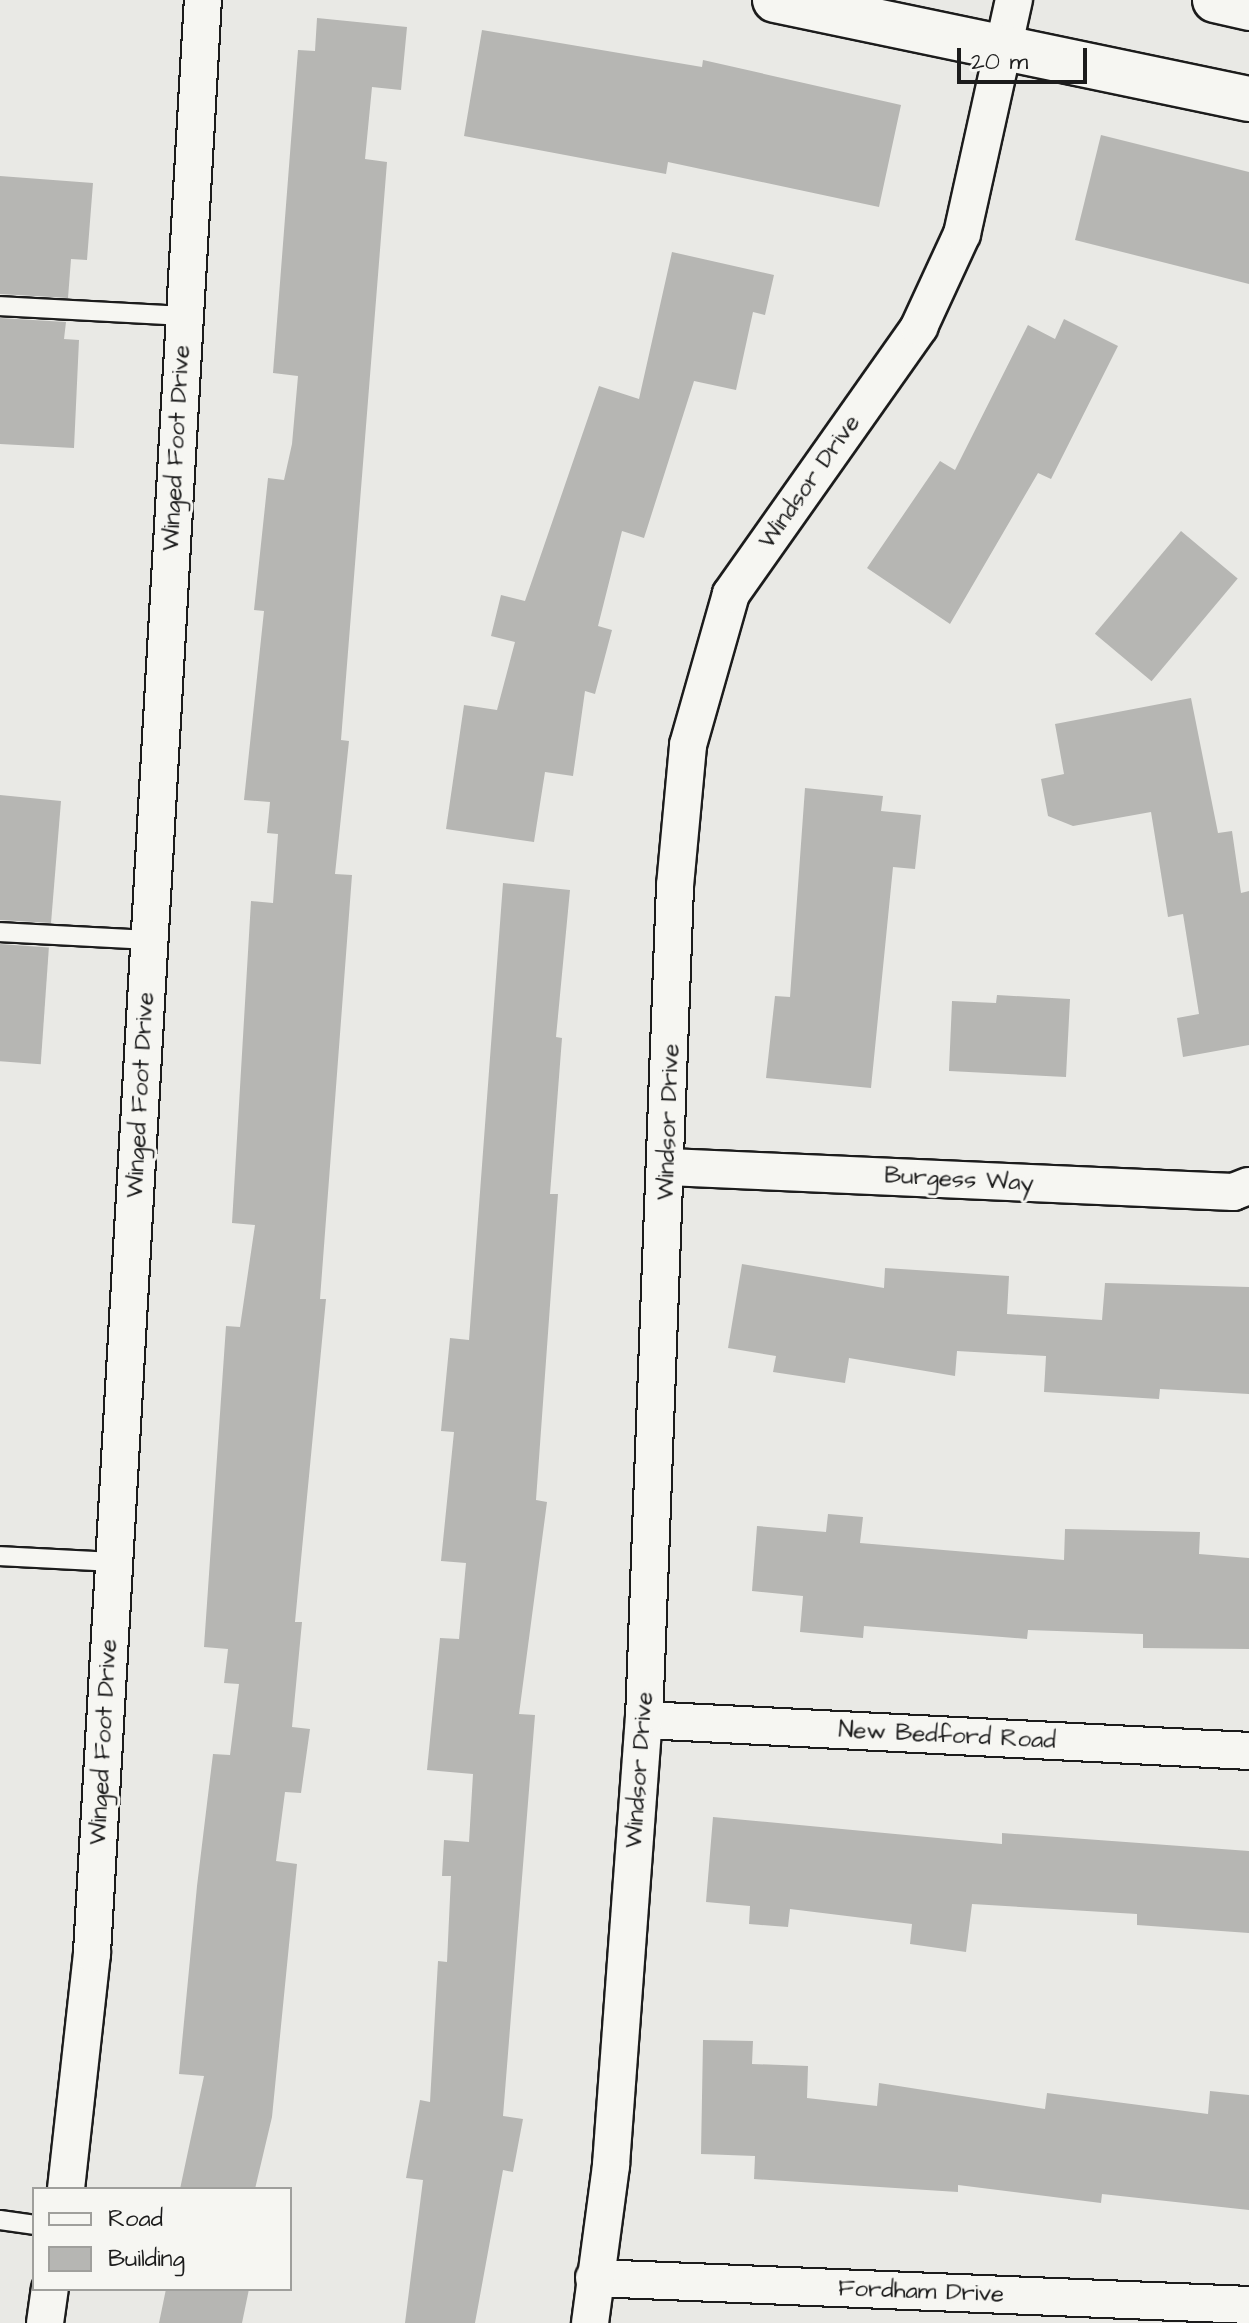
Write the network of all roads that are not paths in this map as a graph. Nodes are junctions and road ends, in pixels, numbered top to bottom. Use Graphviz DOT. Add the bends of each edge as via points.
graph roads {
  1 [pos="203,0"];
  2 [pos="775,0"];
  3 [pos="1014,0"];
  4 [pos="1215,0"];
  5 [pos="1249,8"];
  6 [pos="1003,44"];
  7 [pos="1249,99"];
  8 [pos="0,306"];
  9 [pos="185,316"];
  10 [pos="0,932"];
  11 [pos="150,940"];
  12 [pos="668,1167"];
  13 [pos="1249,1186"];
  14 [pos="0,1556"];
  15 [pos="115,1562"];
  16 [pos="644,1720"];
  17 [pos="1249,1751"];
  18 [pos="66,2187"];
  19 [pos="0,2220"];
  20 [pos="32,2225"];
  21 [pos="594,2278"];
  22 [pos="50,2291"];
  23 [pos="1249,2305"];
  24 [pos="45,2323"];
  25 [pos="590,2323"];
  1 -- 9 [label="street, Winged Foot Drive"];
  2 -- 6 [label="street"];
  3 -- 6 [label="street, Windsor Drive"];
  4 -- 5 [label="street"];
  6 -- 7 [label="street"];
  6 -- 12 [label="street, Windsor Drive" via="962,234 919,327 731,594 688,745 675,886"];
  8 -- 9 [label="lane"];
  9 -- 11 [label="street, Winged Foot Drive"];
  10 -- 11 [label="lane"];
  11 -- 15 [label="street, Winged Foot Drive"];
  12 -- 13 [label="street, Burgess Way" via="1233,1192"];
  12 -- 16 [label="street, Windsor Drive"];
  14 -- 15 [label="lane"];
  15 -- 18 [label="street, Winged Foot Drive" via="92,1953"];
  16 -- 17 [label="street, New Bedford Road"];
  16 -- 21 [label="street, Windsor Drive" via="611,2165"];
  19 -- 20 [label="lane"];
  21 -- 23 [label="street, Fordham Drive"];
  21 -- 25 [label="street, Windsor Drive"];
  22 -- 24 [label="street"];
}
